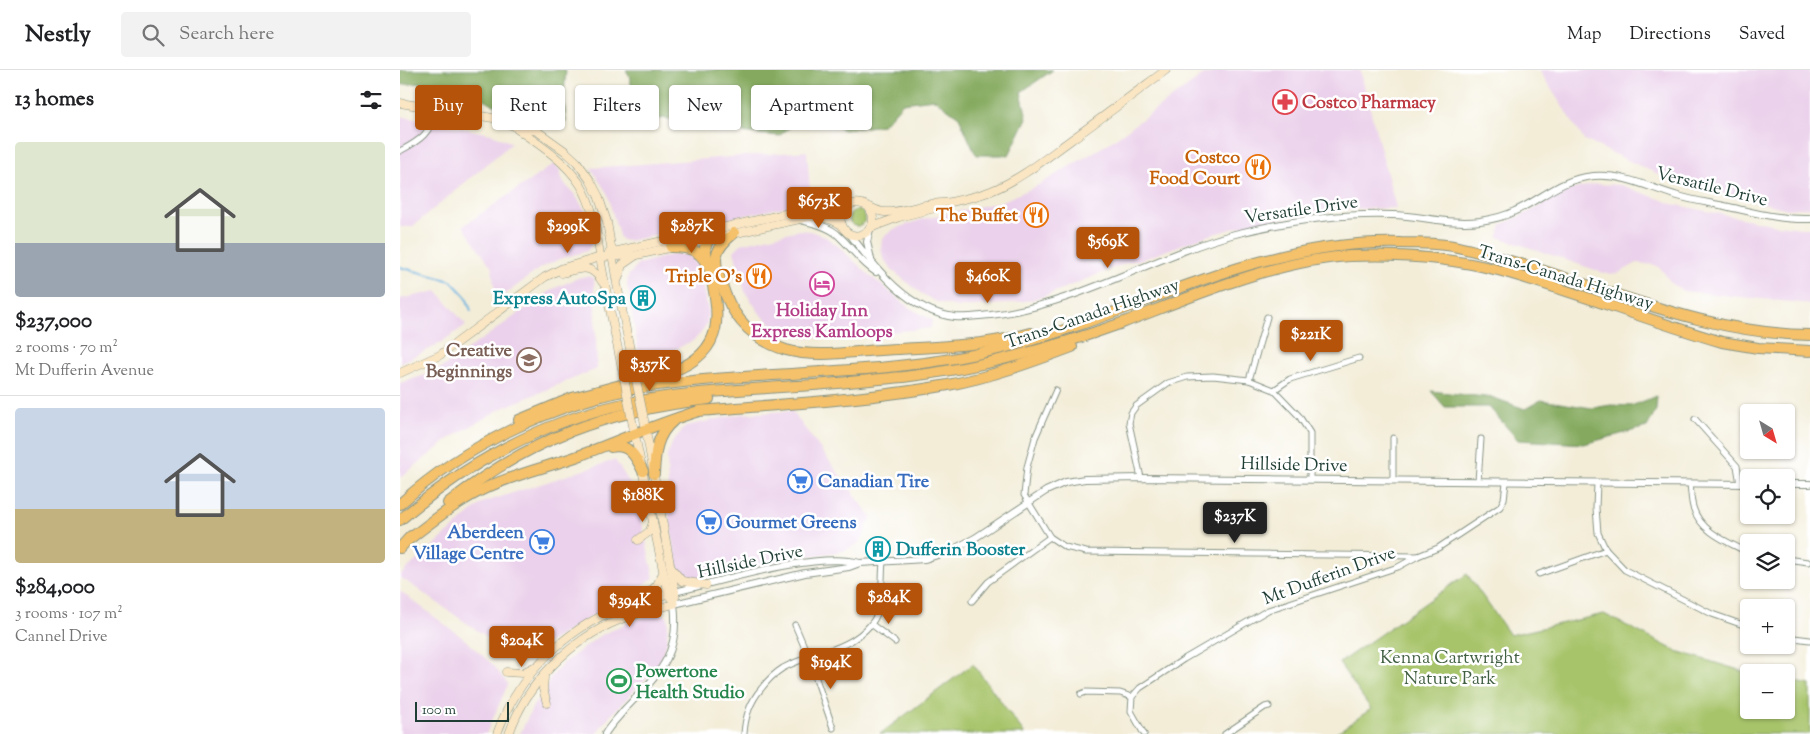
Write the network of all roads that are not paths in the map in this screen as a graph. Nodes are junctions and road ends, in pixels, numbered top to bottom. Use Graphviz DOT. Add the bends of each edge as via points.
graph roads {
  1 [pos="1166,70"];
  2 [pos="400,103"];
  3 [pos="415,106"];
  4 [pos="428,130"];
  5 [pos="519,130"];
  6 [pos="532,130"];
  7 [pos="400,151"];
  8 [pos="565,151"];
  9 [pos="557,159"];
  10 [pos="946,203"];
  11 [pos="847,206"];
  12 [pos="869,208"];
  13 [pos="798,219"];
  14 [pos="1810,219"];
  15 [pos="842,225"];
  16 [pos="717,228"];
  17 [pos="870,229"];
  18 [pos="734,233"];
  19 [pos="849,233"];
  20 [pos="709,239"];
  21 [pos="671,247"];
  22 [pos="612,254"];
  23 [pos="637,255"];
  24 [pos="601,257"];
  25 [pos="872,263"];
  26 [pos="709,270"];
  27 [pos="882,275"];
  28 [pos="545,277"];
  29 [pos="617,284"];
  30 [pos="606,287"];
  31 [pos="1267,318"];
  32 [pos="1083,323"];
  33 [pos="1119,324"];
  34 [pos="1809,335"];
  35 [pos="1810,351"];
  36 [pos="1359,358"];
  37 [pos="400,374"];
  38 [pos="1249,380"];
  39 [pos="749,389"];
  40 [pos="1056,390"];
  41 [pos="1274,390"];
  42 [pos="678,418"];
  43 [pos="1695,419"];
  44 [pos="645,430"];
  45 [pos="635,435"];
  46 [pos="1393,438"];
  47 [pos="1481,438"];
  48 [pos="484,445"];
  49 [pos="578,456"];
  50 [pos="643,471"];
  51 [pos="654,474"];
  52 [pos="1141,478"];
  53 [pos="1310,479"];
  54 [pos="1393,480"];
  55 [pos="1478,481"];
  56 [pos="1506,483"];
  57 [pos="1597,483"];
  58 [pos="1690,484"];
  59 [pos="1740,484"];
  60 [pos="1795,484"];
  61 [pos="1810,484"];
  62 [pos="1029,502"];
  63 [pos="400,504"];
  64 [pos="400,520"];
  65 [pos="654,521"];
  66 [pos="1050,538"];
  67 [pos="408,540"];
  68 [pos="659,547"];
  69 [pos="400,548"];
  70 [pos="1740,549"];
  71 [pos="1606,550"];
  72 [pos="1418,556"];
  73 [pos="1795,560"];
  74 [pos="883,562"];
  75 [pos="1808,562"];
  76 [pos="860,563"];
  77 [pos="667,569"];
  78 [pos="1539,574"];
  79 [pos="706,585"];
  80 [pos="672,593"];
  81 [pos="972,601"];
  82 [pos="639,602"];
  83 [pos="674,604"];
  84 [pos="871,624"];
  85 [pos="1740,624"];
  86 [pos="795,625"];
  87 [pos="1795,638"];
  88 [pos="1810,640"];
  89 [pos="895,642"];
  90 [pos="809,658"];
  91 [pos="540,663"];
  92 [pos="506,672"];
  93 [pos="544,675"];
  94 [pos="1081,694"];
  95 [pos="1132,696"];
  96 [pos="547,703"];
  97 [pos="1270,706"];
  98 [pos="833,728"];
  99 [pos="497,734"];
  100 [pos="509,734"];
  101 [pos="605,734"];
  102 [pos="744,734"];
  103 [pos="1144,734"];
  104 [pos="1225,734"];
  1 -- 10 [label="main road" via="1020,176 993,190"];
  2 -- 3 [label="main road"];
  4 -- 7 [label="street" via="418,141"];
  5 -- 9 [label="main road"];
  6 -- 8 [label="main road"];
  8 -- 9 [label="main road"];
  8 -- 22 [label="main road" via="583,170 598,196 607,222"];
  9 -- 24 [label="main road" via="574,176 588,200"];
  10 -- 12 [label="main road" via="891,212"];
  10 -- 17 [label="main road"];
  11 -- 12 [label="main road" via="860,203"];
  11 -- 15 [label="main road" via="841,215"];
  11 -- 16 [label="main road" via="798,211"];
  12 -- 17 [label="main road" via="873,216"];
  13 -- 15 [label="main road" via="820,217"];
  13 -- 18 [label="main road"];
  13 -- 27 [label="street" via="838,235 868,267"];
  14 -- 27 [label="street, Versatile Drive" via="1773,217 1678,196 1632,179 1593,176 1554,187 1517,210 1490,220 1456,222 1364,214 1281,224 1237,234 1205,243 1049,304 1006,313 962,317 935,312 915,302"];
  15 -- 19 [label="main road"];
  16 -- 20 [label="highway"];
  16 -- 22 [label="main road"];
  17 -- 19 [label="main road" via="858,235"];
  17 -- 25 [label="street, Versatile Drive" via="867,242"];
  18 -- 20 [label="main road"];
  18 -- 32 [label="highway" via="719,247 715,260 729,305 748,329 785,350 832,353 972,344"];
  19 -- 25 [label="street, Versatile Drive"];
  20 -- 21 [label="main road"];
  20 -- 26 [label="highway" via="705,247"];
  21 -- 23 [label="main road"];
  21 -- 26 [label="highway" via="697,251"];
  22 -- 23 [label="main road"];
  22 -- 24 [label="main road"];
  22 -- 29 [label="main road"];
  23 -- 29 [label="main road" via="622,265"];
  24 -- 28 [label="main road" via="568,266"];
  24 -- 30 [label="main road"];
  25 -- 27 [label="street, Versatile Drive"];
  26 -- 48 [label="highway" via="717,306 717,325 710,345 695,360 666,373 601,389 546,408 513,423"];
  28 -- 30 [label="main road" via="587,268 597,274"];
  28 -- 37 [label="main road" via="440,355"];
  29 -- 44 [label="main road, bridge"];
  30 -- 45 [label="main road, bridge"];
  31 -- 38 [label="street"];
  32 -- 34 [label="highway, Trans-Canada Highway" via="1268,258 1346,244 1399,243 1451,246 1502,258 1690,318 1725,326"];
  32 -- 48 [label="highway, Trans-Canada Highway" via="1001,349 935,361 643,387 578,404 529,422"];
  33 -- 35 [label="highway, Trans-Canada Highway" via="1272,270 1349,256 1401,256 1446,260 1497,270 1722,342"];
  33 -- 39 [label="highway, Trans-Canada Highway" via="1039,351 943,372"];
  33 -- 42 [label="highway" via="1041,359 950,385 891,395 699,411"];
  36 -- 41 [label="street" via="1290,379"];
  38 -- 41 [label="street"];
  38 -- 52 [label="street" via="1187,377 1168,383 1136,406 1130,423"];
  39 -- 64 [label="highway, Trans-Canada Highway" via="623,404 547,429 513,443 469,468 429,495"];
  39 -- 67 [label="highway" via="625,413 581,426 544,442 482,477 434,514"];
  40 -- 62 [label="street" via="1035,438 1027,467 1024,495"];
  41 -- 53 [label="street" via="1299,416 1310,434"];
  42 -- 44 [label="highway"];
  42 -- 51 [label="highway" via="666,426 659,437"];
  43 -- 59 [label="street" via="1737,466"];
  44 -- 45 [label="highway"];
  44 -- 51 [label="main road"];
  45 -- 49 [label="highway"];
  45 -- 50 [label="main road"];
  46 -- 54 [label="street"];
  47 -- 55 [label="street"];
  48 -- 63 [label="highway, Trans-Canada Highway" via="440,472"];
  49 -- 50 [label="highway" via="623,447 632,453"];
  49 -- 67 [label="highway" via="480,491 439,515"];
  50 -- 65 [label="main road"];
  51 -- 77 [label="main road"];
  52 -- 53 [label="street, Hillside Drive"];
  52 -- 62 [label="street, Hillside Drive" via="1085,478 1066,482"];
  53 -- 54 [label="street, Hillside Drive"];
  54 -- 55 [label="street, Hillside Drive"];
  55 -- 56 [label="street, Hillside Drive"];
  56 -- 57 [label="street, Hillside Drive"];
  56 -- 72 [label="street, Mt Dufferin Drive" via="1500,507 1438,548"];
  57 -- 58 [label="street, Hillside Drive"];
  57 -- 71 [label="street" via="1596,521"];
  58 -- 59 [label="street, Hillside Drive"];
  58 -- 70 [label="street" via="1693,508 1702,524 1714,535"];
  60 -- 61 [label="street"];
  62 -- 66 [label="street"];
  62 -- 74 [label="street, Hillside Drive" via="976,538 950,551 925,559"];
  65 -- 68 [label="main road"];
  65 -- 68 [label="main road" via="650,531 638,540 651,539"];
  66 -- 72 [label="street" via="1065,547 1086,552"];
  66 -- 81 [label="street" via="988,582"];
  67 -- 69 [label="highway"];
  68 -- 77 [label="main road"];
  71 -- 78 [label="street"];
  71 -- 85 [label="street" via="1625,570 1712,614"];
  72 -- 95 [label="street, Mt Dufferin Drive" via="1398,567 1268,610 1184,660"];
  73 -- 75 [label="street"];
  74 -- 76 [label="street, Hillside Drive"];
  74 -- 84 [label="street" via="879,606"];
  76 -- 79 [label="street, Hillside Drive" via="848,560 803,564"];
  76 -- 83 [label="street, Hillside Drive"];
  77 -- 79 [label="main road" via="682,581"];
  77 -- 80 [label="main road"];
  77 -- 82 [label="main road" via="657,585"];
  79 -- 80 [label="street, Hillside Drive"];
  80 -- 82 [label="main road, Hillside Drive"];
  80 -- 83 [label="main road"];
  82 -- 91 [label="main road, Hillside Drive" via="588,623"];
  83 -- 93 [label="main road, Hillside Drive" via="606,626 571,649"];
  83 -- 101 [label="street" via="674,643 666,662"];
  84 -- 89 [label="street"];
  84 -- 90 [label="street" via="846,645"];
  86 -- 90 [label="street"];
  87 -- 88 [label="street"];
  90 -- 98 [label="street"];
  90 -- 102 [label="street" via="784,668 768,680 754,698 744,720"];
  91 -- 92 [label="main road" via="522,673"];
  91 -- 99 [label="main road, Hillside Drive" via="516,696"];
  93 -- 96 [label="main road"];
  93 -- 100 [label="main road, Hillside Drive" via="525,702"];
  94 -- 95 [label="street" via="1120,693"];
  95 -- 103 [label="street" via="1131,712"];
  97 -- 104 [label="street"];
}
